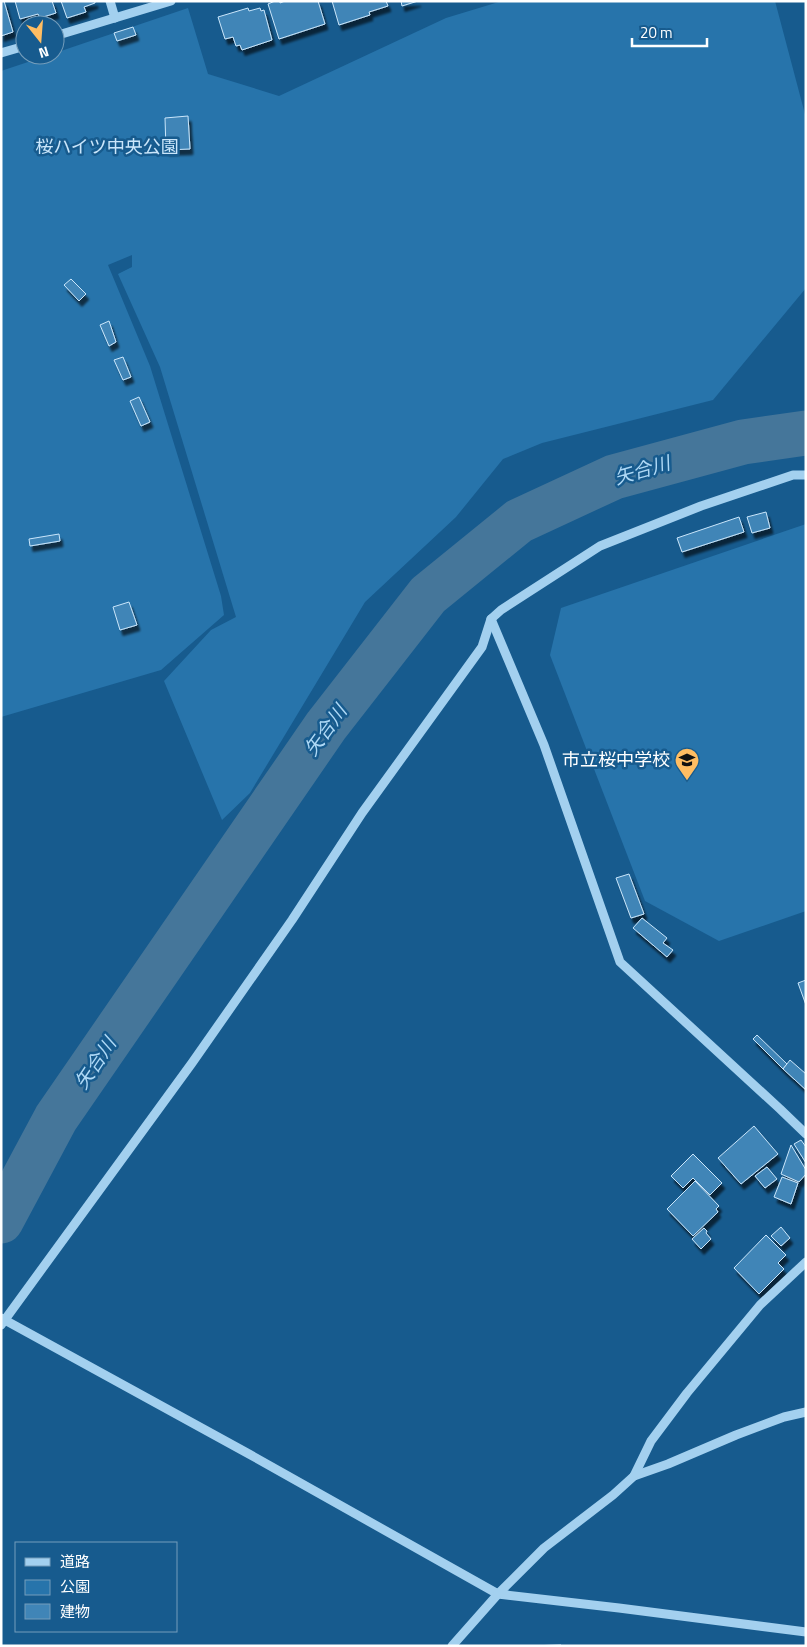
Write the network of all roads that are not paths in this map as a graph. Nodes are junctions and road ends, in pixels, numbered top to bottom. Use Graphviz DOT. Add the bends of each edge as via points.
graph roads {
  1 [pos="110,1"];
  2 [pos="171,1"];
  3 [pos="114,18"];
  4 [pos="65,33"];
  5 [pos="15,49"];
  6 [pos="1,53"];
  7 [pos="806,474"];
  8 [pos="491,619"];
  9 [pos="806,1134"];
  10 [pos="806,1262"];
  11 [pos="2,1321"];
  12 [pos="806,1412"];
  13 [pos="634,1476"];
  14 [pos="498,1594"];
  15 [pos="806,1632"];
  16 [pos="452,1646"];
  1 -- 3 [label="street"];
  2 -- 3 [label="street"];
  3 -- 4 [label="street"];
  5 -- 6 [label="street"];
  7 -- 8 [label="street" via="793,475 702,506 600,546 513,601"];
  8 -- 9 [label="street" via="544,745 620,962"];
  8 -- 11 [label="street" via="482,646 362,813 292,920 192,1063"];
  10 -- 13 [label="street" via="760,1306 687,1393 651,1441"];
  11 -- 14 [label="street" via="249,1454"];
  12 -- 13 [label="street" via="784,1417"];
  13 -- 14 [label="street" via="544,1548"];
  14 -- 15 [label="street"];
  14 -- 16 [label="street"];
}
